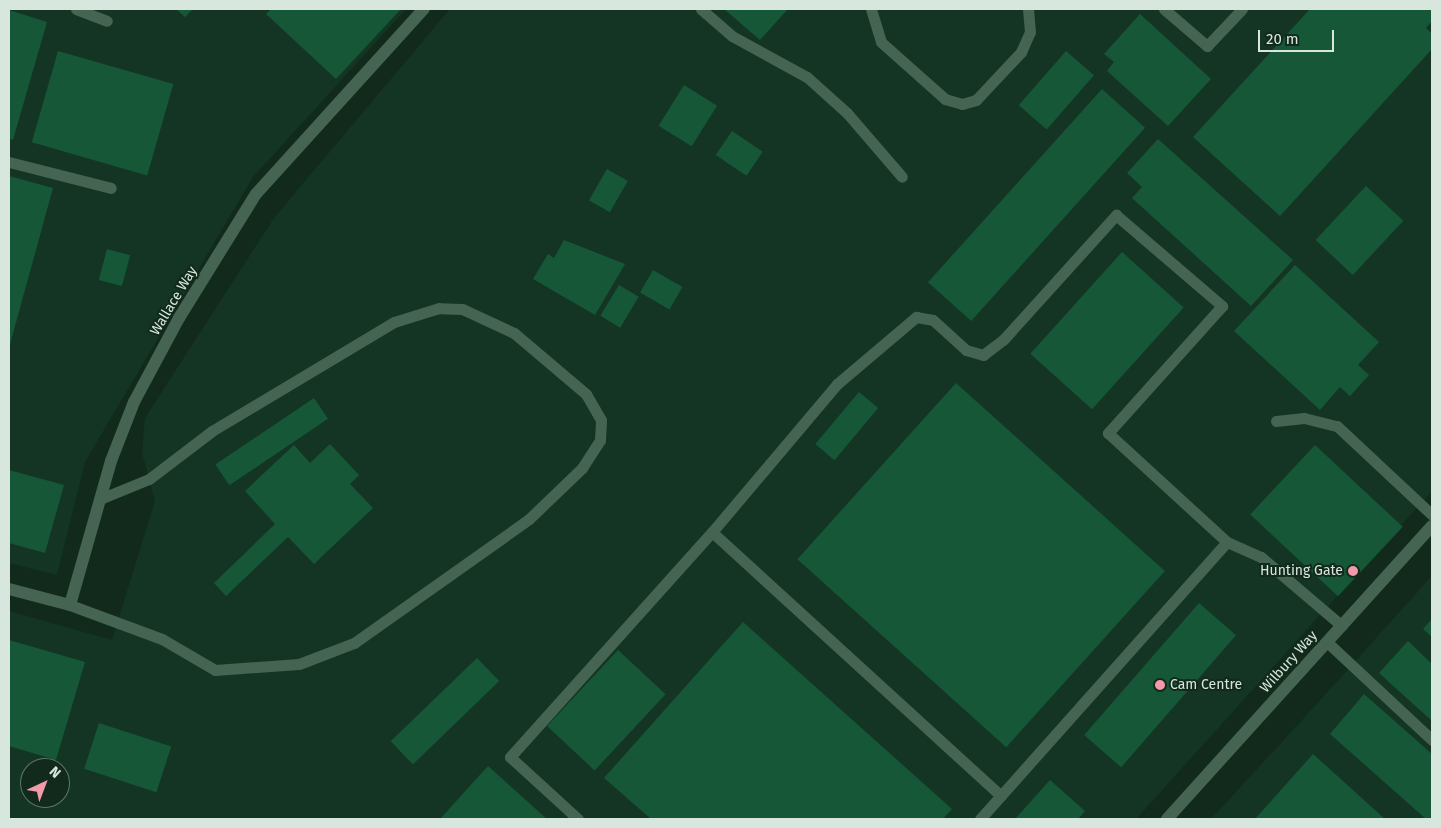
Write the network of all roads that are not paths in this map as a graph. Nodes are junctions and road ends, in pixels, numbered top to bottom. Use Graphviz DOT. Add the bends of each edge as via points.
graph roads {
  1 [pos="76,9"];
  2 [pos="424,9"];
  3 [pos="701,9"];
  4 [pos="871,9"];
  5 [pos="1028,9"];
  6 [pos="1164,9"];
  7 [pos="1242,9"];
  8 [pos="107,21"];
  9 [pos="9,162"];
  10 [pos="902,177"];
  11 [pos="111,188"];
  12 [pos="1276,421"];
  13 [pos="100,500"];
  14 [pos="1432,515"];
  15 [pos="1432,526"];
  16 [pos="712,532"];
  17 [pos="1227,542"];
  18 [pos="9,589"];
  19 [pos="70,605"];
  20 [pos="1342,626"];
  21 [pos="1327,642"];
  22 [pos="1432,740"];
  23 [pos="1001,796"];
  24 [pos="578,819"];
  25 [pos="980,819"];
  26 [pos="1168,819"];
  1 -- 8 [label="lane"];
  2 -- 13 [label="street, Wallace Way" via="256,194 179,318 134,402"];
  3 -- 10 [label="lane" via="732,36 807,77 847,113"];
  4 -- 5 [label="lane" via="881,42 945,99 962,104 976,100 1021,52 1030,32"];
  6 -- 7 [label="lane" via="1207,46"];
  9 -- 11 [label="lane"];
  12 -- 14 [label="lane" via="1304,418 1336,426"];
  13 -- 19 [label="street, Wallace Way"];
  13 -- 19 [label="lane" via="149,479 212,431 394,322 438,308 462,309 514,334 586,394 601,420 600,440 582,468 529,519 354,643 300,664 215,670 162,639"];
  15 -- 20 [label="street, Wilbury Way"];
  16 -- 17 [label="lane" via="837,384 916,317 934,320 966,350 983,355 1003,340 1116,215 1222,306 1108,433"];
  16 -- 23 [label="lane"];
  16 -- 24 [label="lane" via="510,757"];
  17 -- 20 [label="lane" via="1261,557"];
  17 -- 23 [label="lane"];
  18 -- 19 [label="street"];
  20 -- 21 [label="street, Wilbury Way"];
  21 -- 22 [label="lane"];
  21 -- 26 [label="street, Wilbury Way"];
  23 -- 25 [label="lane"];
}
